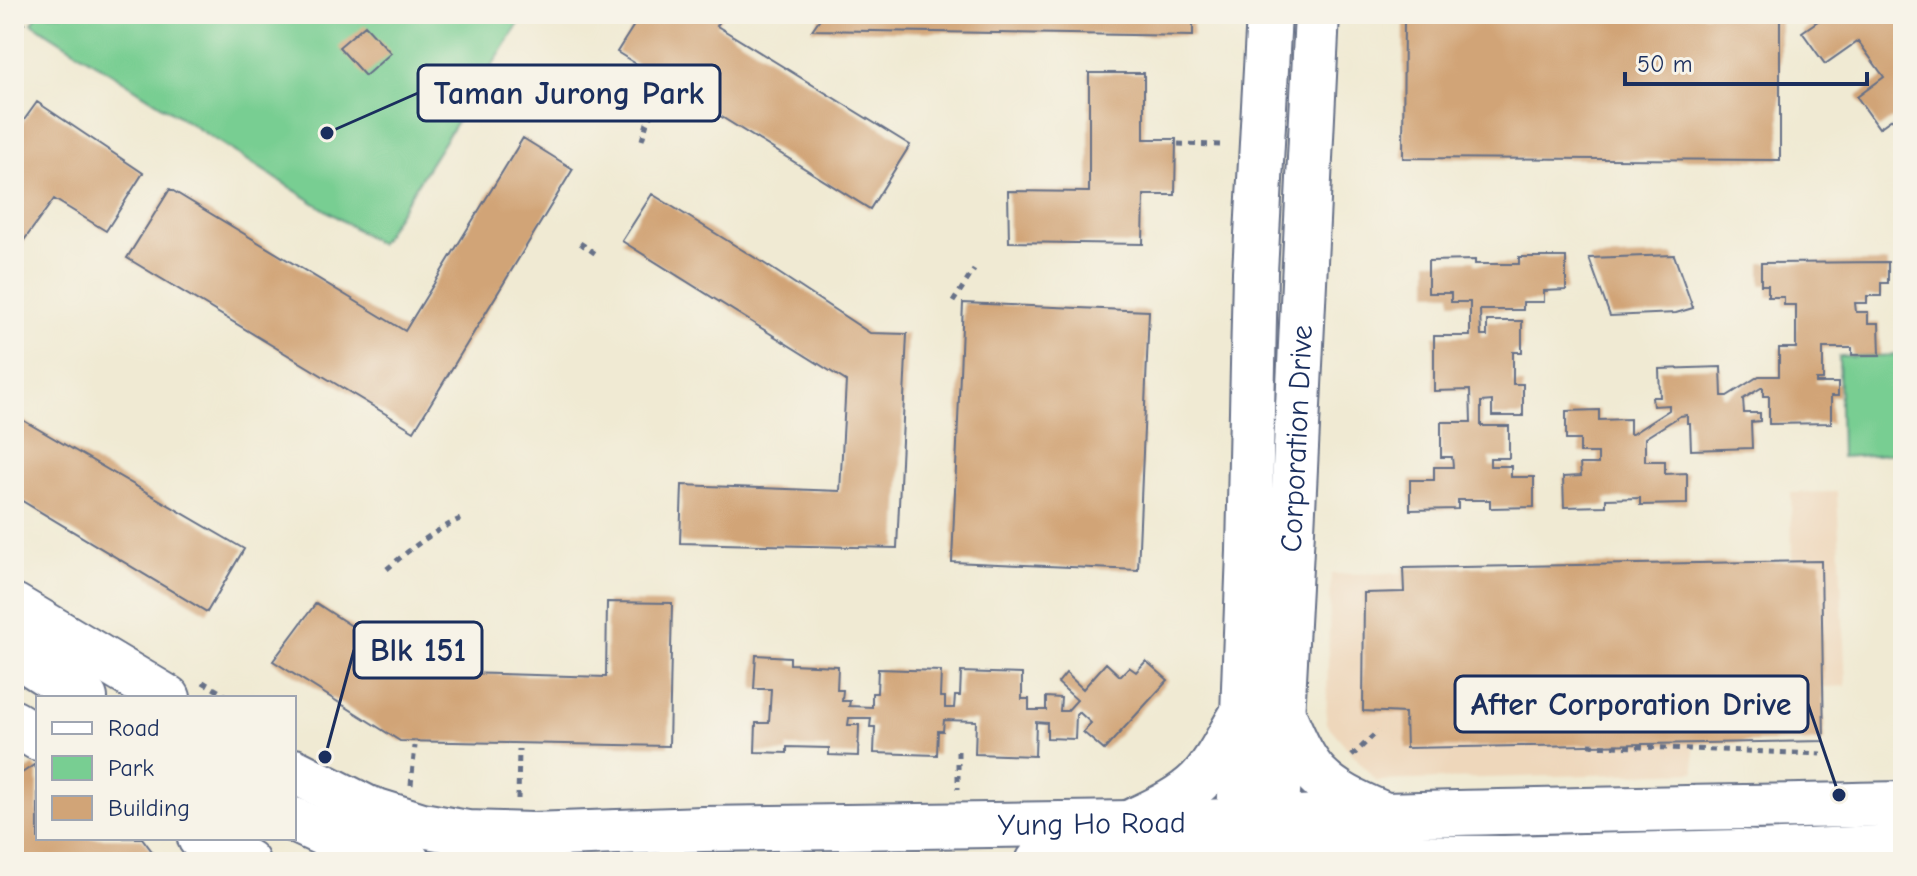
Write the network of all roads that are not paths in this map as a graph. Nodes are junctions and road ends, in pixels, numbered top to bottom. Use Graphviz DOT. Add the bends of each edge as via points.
graph roads {
  1 [pos="1269,14"];
  2 [pos="1317,14"];
  3 [pos="14,606"];
  4 [pos="14,653"];
  5 [pos="82,696"];
  6 [pos="165,696"];
  7 [pos="1262,713"];
  8 [pos="14,723"];
  9 [pos="36,737"];
  10 [pos="296,772"];
  11 [pos="1903,804"];
  12 [pos="296,821"];
  13 [pos="204,840"];
  14 [pos="1385,845"];
  15 [pos="1256,846"];
  16 [pos="1903,847"];
  17 [pos="1132,848"];
  18 [pos="247,862"];
  19 [pos="408,862"];
  20 [pos="1038,862"];
  1 -- 7 [label="street, Corporation Drive" via="1255,272 1249,551"];
  2 -- 7 [label="street, Corporation Drive"];
  3 -- 6 [label="street"];
  4 -- 5 [label="street"];
  7 -- 14 [label="street" via="1318,776 1348,799"];
  7 -- 15 [label="street, Corporation Drive"];
  7 -- 17 [label="street"];
  8 -- 9 [label="street"];
  10 -- 17 [label="street, Yung Ho Road" via="367,808 467,833 703,829"];
  11 -- 14 [label="street, Yung Ho Road" via="1630,808"];
  12 -- 19 [label="street" via="350,846"];
  13 -- 18 [label="street"];
  14 -- 15 [label="street, Yung Ho Road"];
  14 -- 16 [label="street, Yung Ho Road" via="1504,858"];
  15 -- 17 [label="street, Yung Ho Road"];
  17 -- 20 [label="street, Yung Ho Road"];
}
